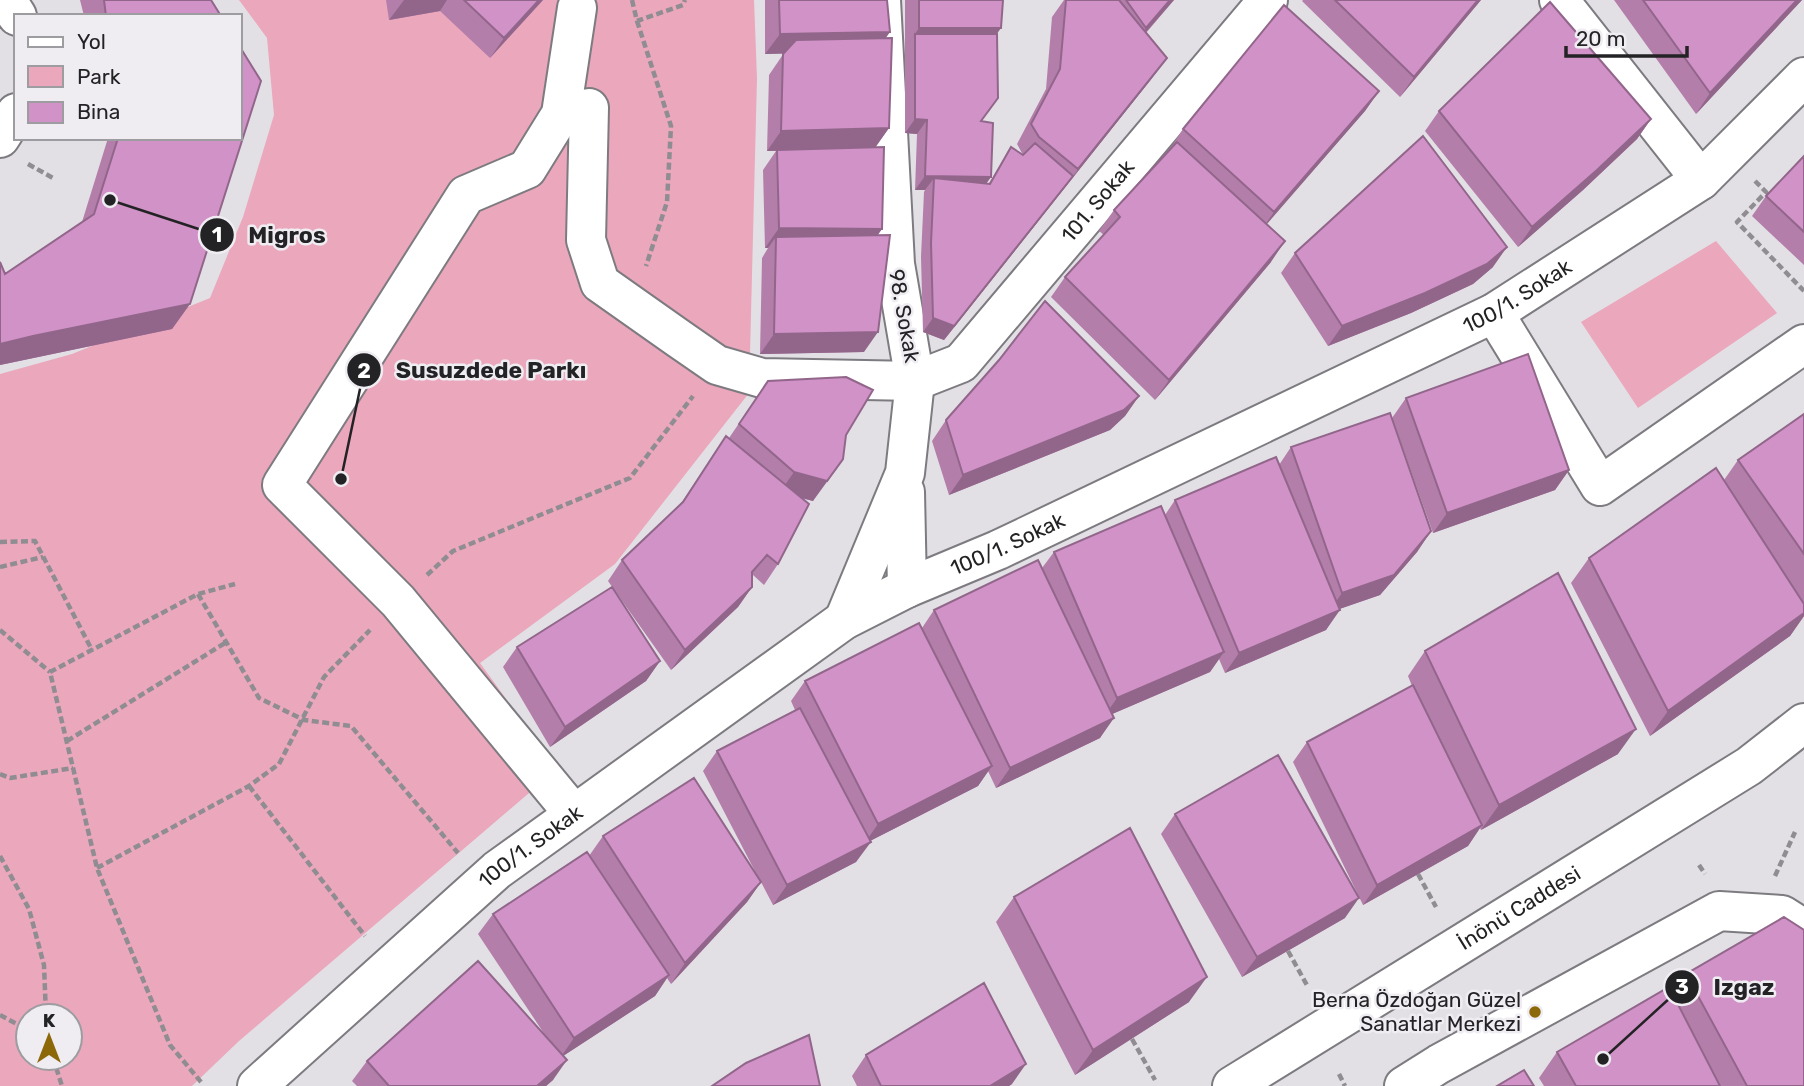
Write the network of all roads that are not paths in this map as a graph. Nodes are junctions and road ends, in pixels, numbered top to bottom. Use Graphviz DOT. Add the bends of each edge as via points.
graph roads {
  1 [pos="881,0"];
  2 [pos="1268,0"];
  3 [pos="1559,0"];
  4 [pos="578,8"];
  5 [pos="1804,77"];
  6 [pos="561,114"];
  7 [pos="14,116"];
  8 [pos="0,138"];
  9 [pos="1701,180"];
  10 [pos="1494,313"];
  11 [pos="1804,344"];
  12 [pos="915,381"];
  13 [pos="905,473"];
  14 [pos="907,588"];
  15 [pos="844,620"];
  16 [pos="1804,723"];
  17 [pos="573,813"];
  18 [pos="1804,929"];
  19 [pos="257,1086"];
  20 [pos="1232,1086"];
  21 [pos="1404,1086"];
  1 -- 12 [label="street, 98. Sokak" via="895,264"];
  2 -- 12 [label="street, 101. Sokak" via="961,363"];
  3 -- 9 [label="street"];
  4 -- 6 [label="street"];
  5 -- 9 [label="street, 100/1. Sokak"];
  6 -- 12 [label="street" via="589,108 586,240 600,283 717,365 762,378"];
  6 -- 17 [label="street" via="527,169 466,195 282,485 398,601"];
  7 -- 8 [label="street"];
  9 -- 10 [label="street, 100/1. Sokak"];
  10 -- 11 [label="street" via="1600,486"];
  10 -- 14 [label="street, 100/1. Sokak" via="1011,544"];
  12 -- 13 [label="street, 98. Sokak"];
  13 -- 14 [label="street"];
  13 -- 15 [label="street, 98. Sokak"];
  14 -- 15 [label="street, 100/1. Sokak"];
  15 -- 17 [label="street, 100/1. Sokak"];
  16 -- 20 [label="street, İnönü Caddesi" via="1749,765"];
  17 -- 19 [label="street, 100/1. Sokak" via="497,870"];
  18 -- 21 [label="street" via="1782,915 1719,911"];
}
